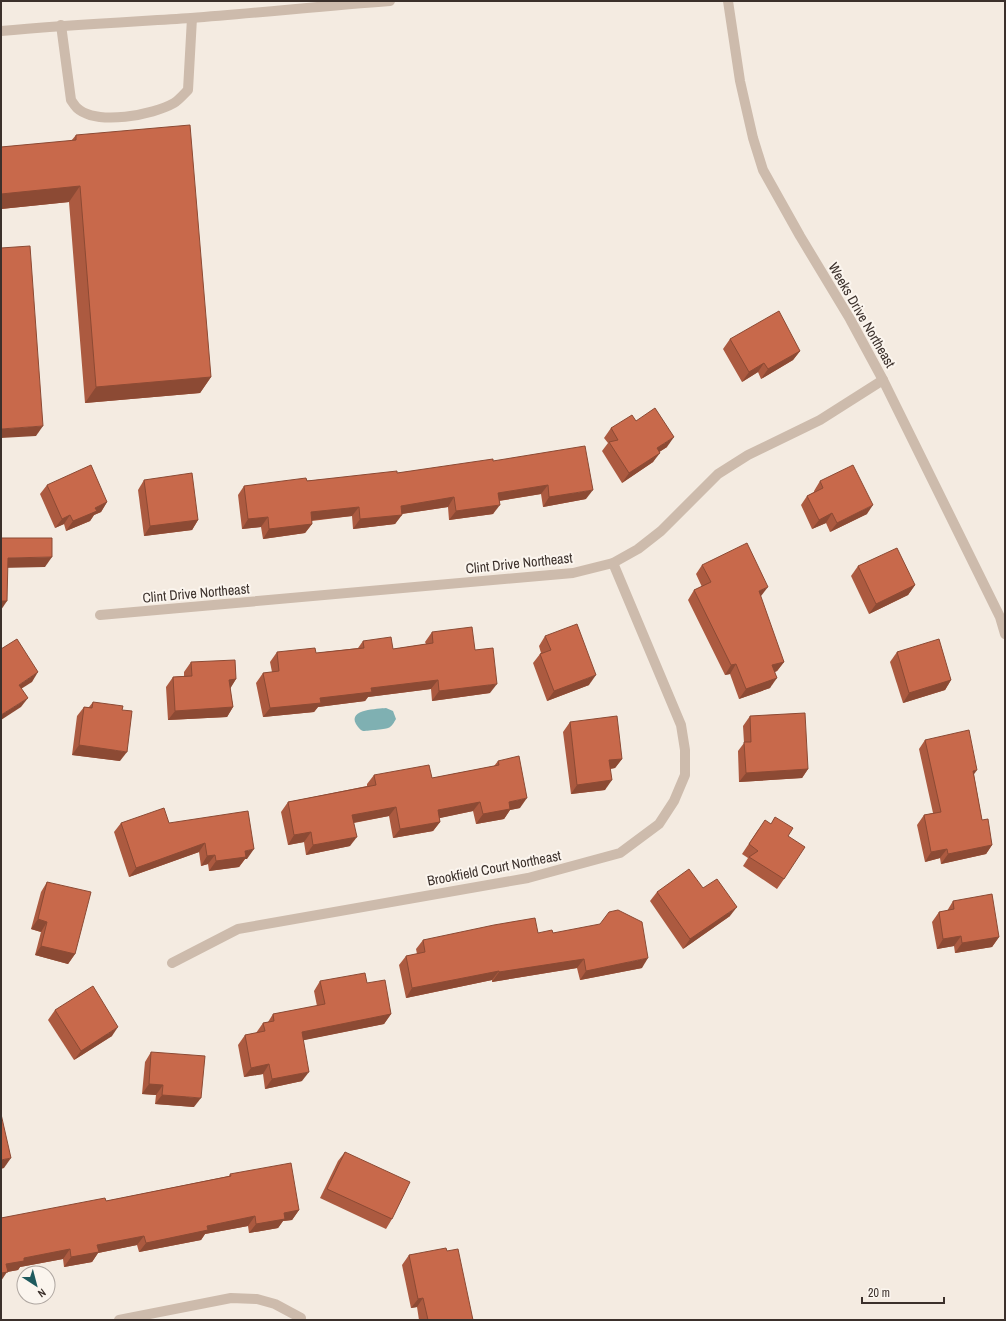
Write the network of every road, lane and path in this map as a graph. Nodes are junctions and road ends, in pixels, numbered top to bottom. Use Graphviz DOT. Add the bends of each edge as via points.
graph roads {
  1 [pos="390,1"];
  2 [pos="728,1"];
  3 [pos="192,18"];
  4 [pos="61,25"];
  5 [pos="1,30"];
  6 [pos="883,380"];
  7 [pos="613,563"];
  8 [pos="100,615"];
  9 [pos="1005,634"];
  10 [pos="172,963"];
  11 [pos="301,1318"];
  12 [pos="119,1320"];
  1 -- 3 [label="street"];
  2 -- 6 [label="street, Weeks Drive Northeast" via="740,81 763,170"];
  3 -- 4 [label="street"];
  3 -- 4 [label="street" via="188,90 176,102 159,110 105,118 87,114 77,108 71,100"];
  4 -- 5 [label="street"];
  6 -- 7 [label="street, Clint Drive Northeast" via="820,420 748,455 718,474 661,530 638,549"];
  6 -- 9 [label="street, Weeks Drive Northeast" via="1000,617"];
  7 -- 8 [label="street, Clint Drive Northeast" via="573,573"];
  7 -- 10 [label="street, Brookfield Court Northeast" via="681,725 685,775 674,801 659,824 620,853 528,878 238,929"];
  11 -- 12 [label="street" via="275,1304 257,1299 231,1298"];
}
